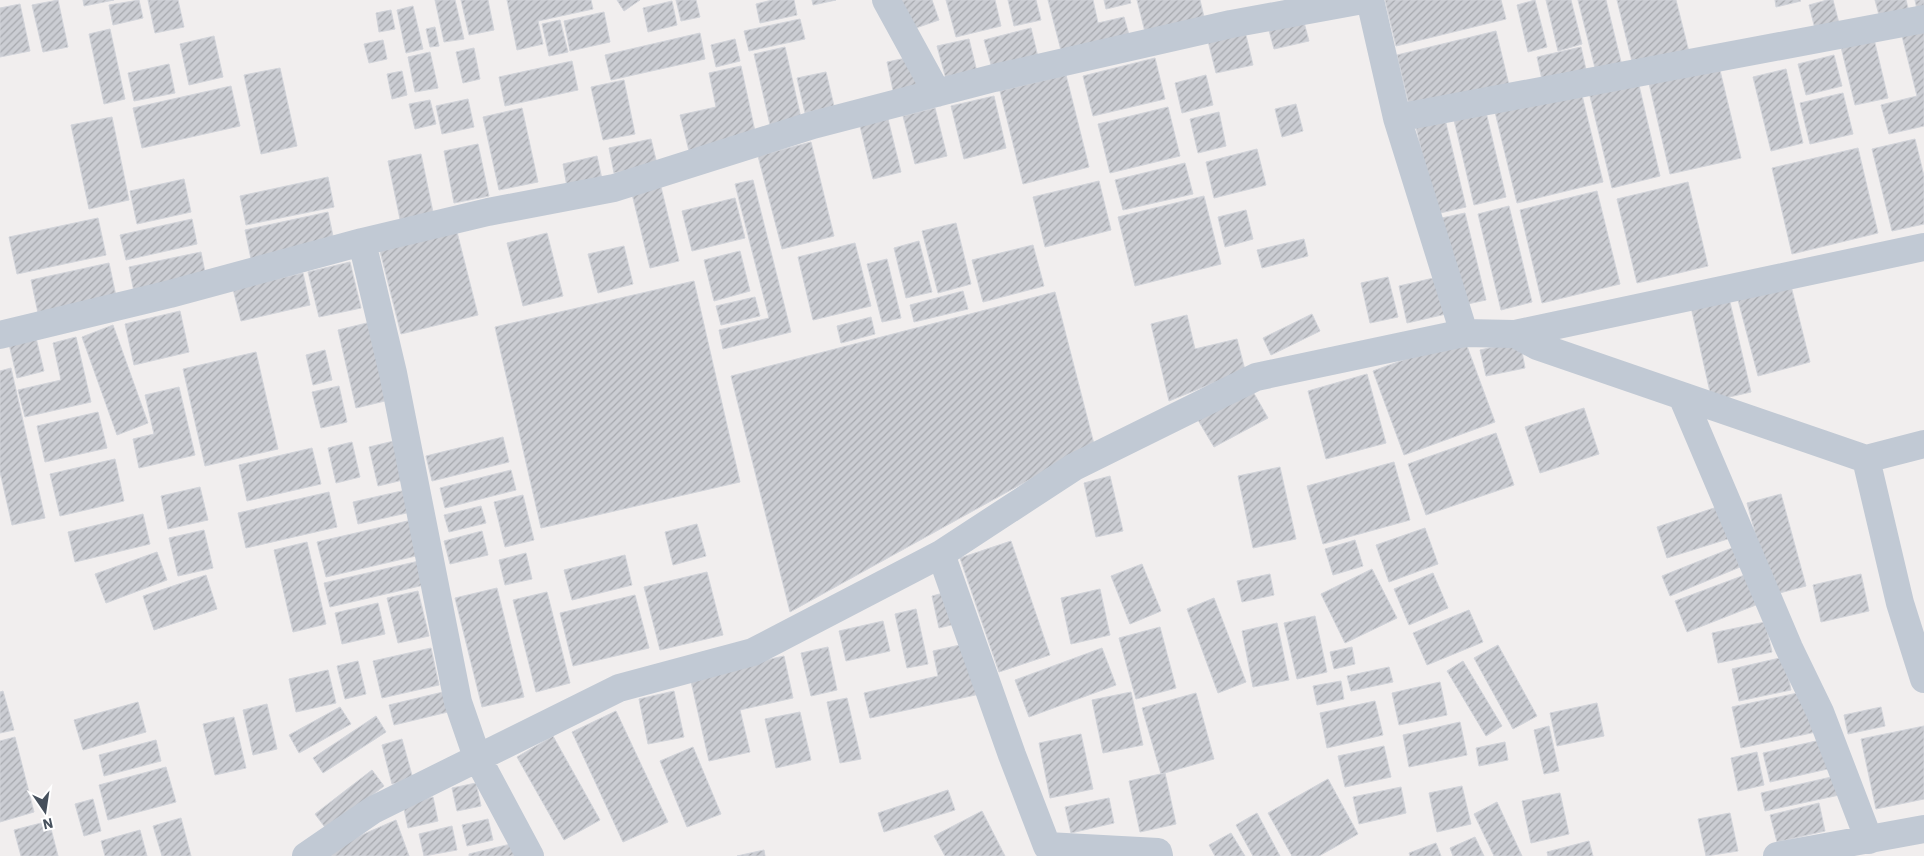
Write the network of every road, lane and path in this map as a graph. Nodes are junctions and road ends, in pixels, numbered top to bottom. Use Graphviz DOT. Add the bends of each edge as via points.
graph roads {
  1 [pos="886,0"];
  2 [pos="1363,0"];
  3 [pos="1370,0"];
  4 [pos="1924,19"];
  5 [pos="937,93"];
  6 [pos="1398,118"];
  7 [pos="362,242"];
  8 [pos="1924,246"];
  9 [pos="1464,333"];
  10 [pos="1515,334"];
  11 [pos="0,335"];
  12 [pos="1682,396"];
  13 [pos="1924,444"];
  14 [pos="1866,459"];
  15 [pos="942,554"];
  16 [pos="1924,679"];
  17 [pos="477,757"];
  18 [pos="1924,829"];
  19 [pos="1869,840"];
  20 [pos="306,856"];
  21 [pos="530,856"];
  22 [pos="1159,856"];
  23 [pos="1777,856"];
  1 -- 5 [label="street"];
  2 -- 5 [label="street" via="1231,24"];
  3 -- 6 [label="street"];
  4 -- 6 [label="street"];
  5 -- 7 [label="street" via="813,125 614,188 488,212"];
  6 -- 9 [label="street"];
  7 -- 11 [label="street" via="170,294"];
  7 -- 17 [label="street" via="393,374 458,702"];
  8 -- 10 [label="street"];
  9 -- 10 [label="street"];
  9 -- 15 [label="street" via="1256,377 1074,467"];
  10 -- 12 [label="street" via="1537,346"];
  12 -- 14 [label="street"];
  12 -- 19 [label="street" via="1789,648 1820,712"];
  13 -- 14 [label="street"];
  14 -- 16 [label="street" via="1900,603"];
  15 -- 17 [label="street" via="753,652 619,688"];
  15 -- 22 [label="street" via="1012,755 1048,846 1158,852"];
  17 -- 20 [label="street" via="373,810"];
  17 -- 21 [label="street"];
  18 -- 19 [label="street"];
  19 -- 23 [label="street"];
}
